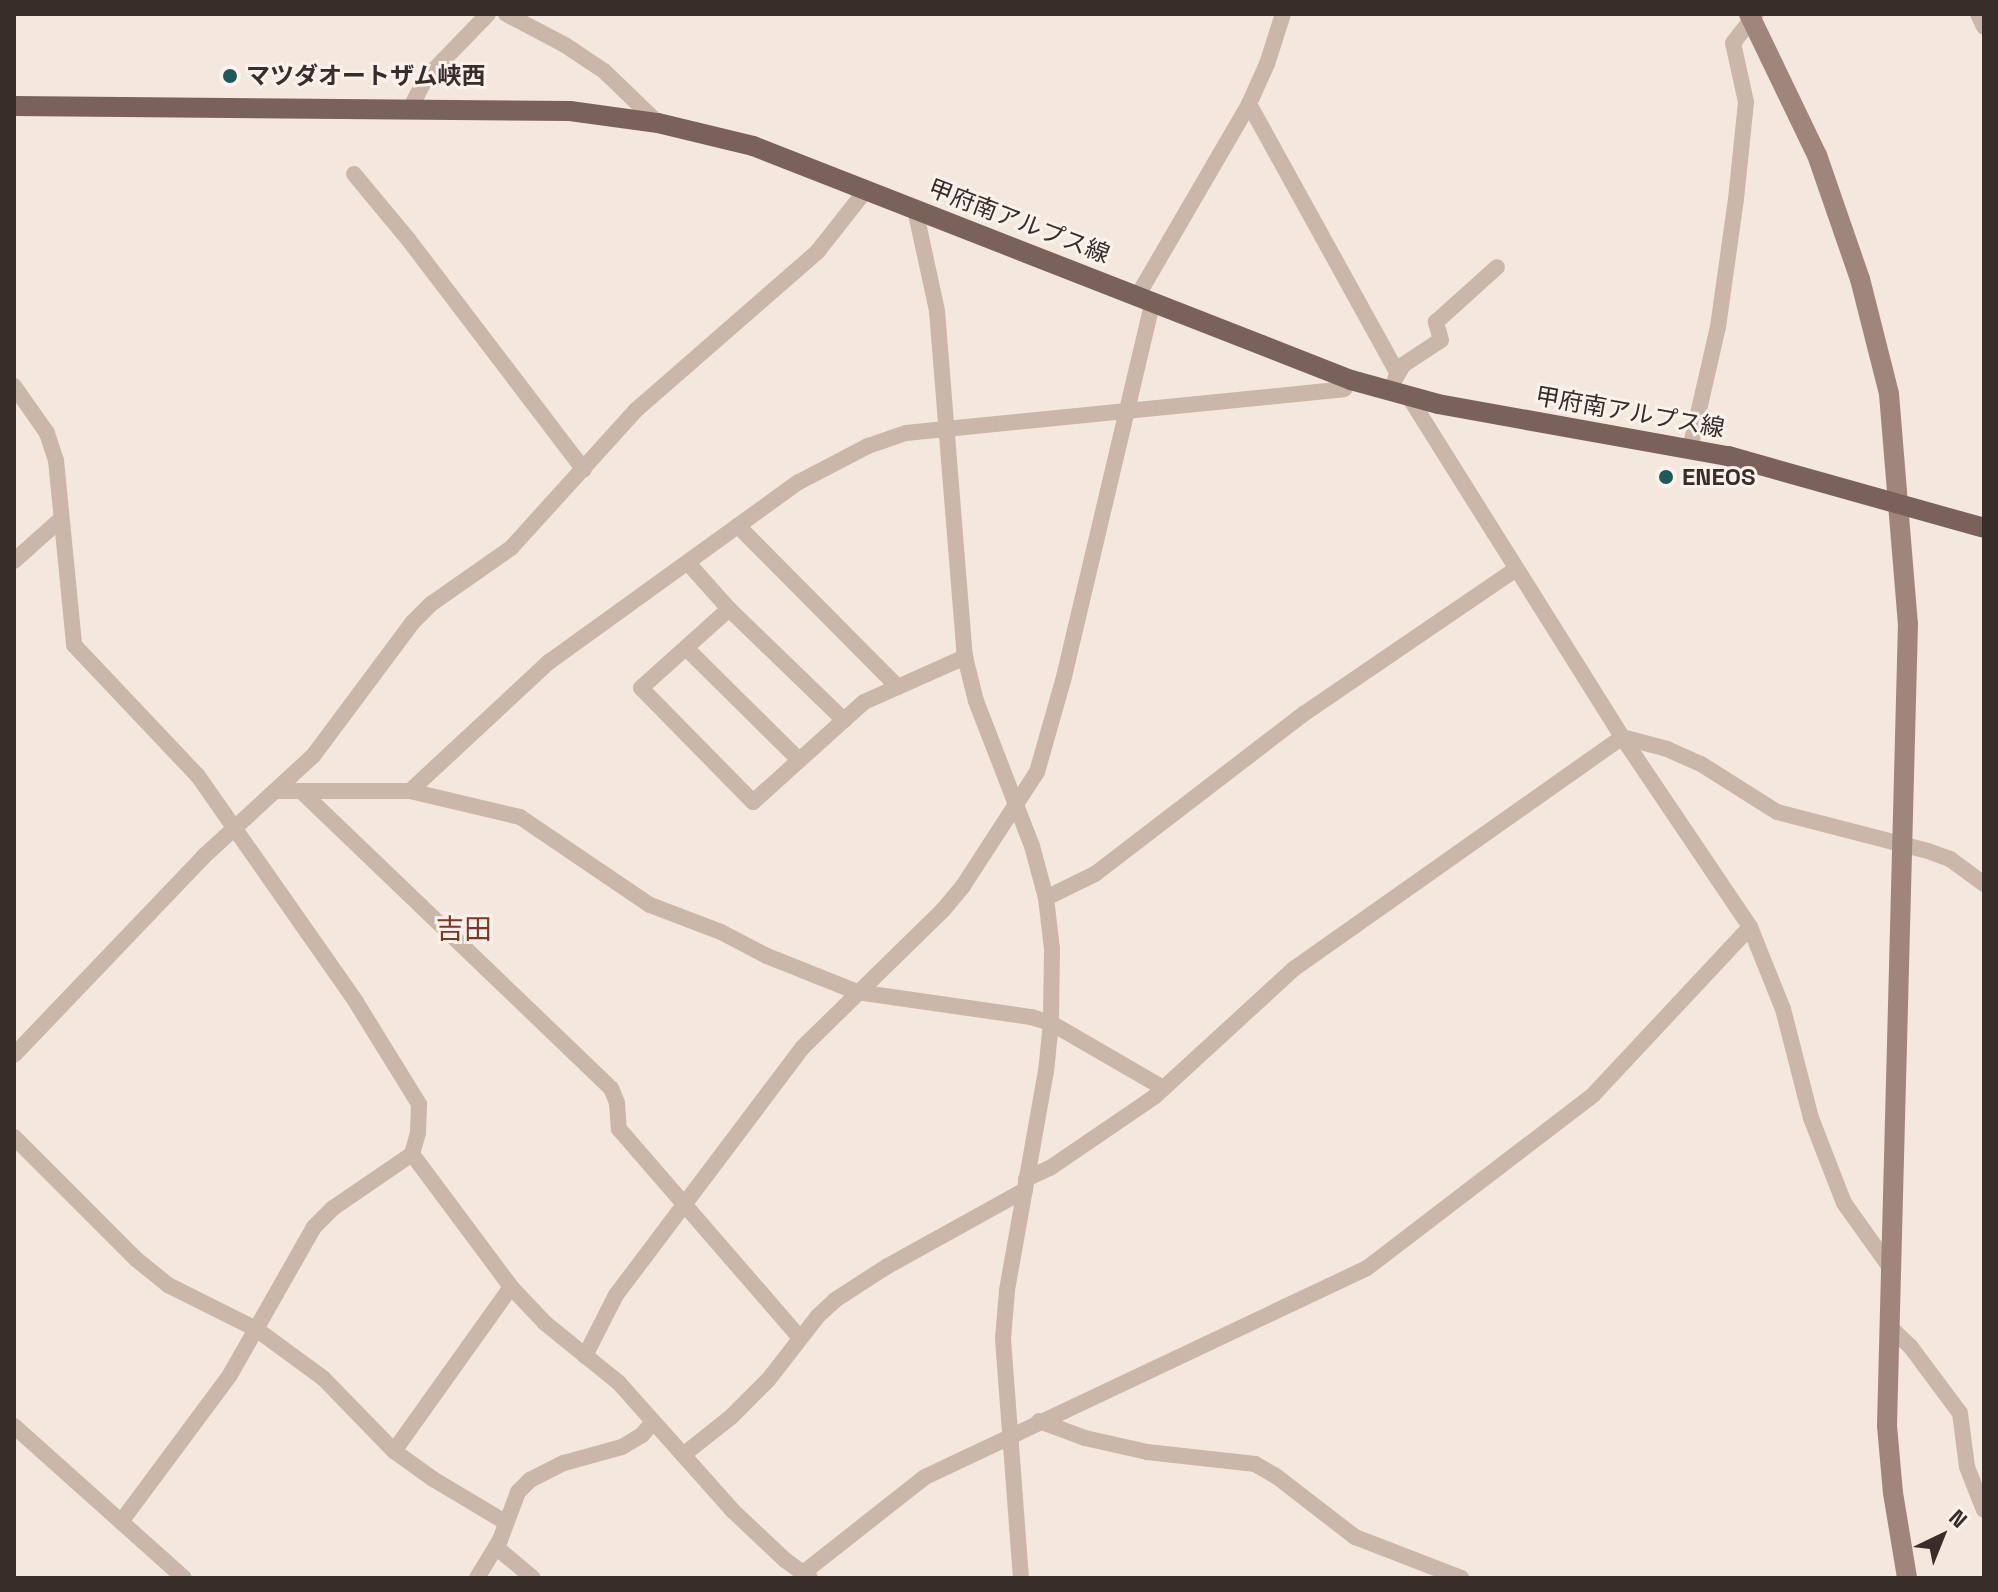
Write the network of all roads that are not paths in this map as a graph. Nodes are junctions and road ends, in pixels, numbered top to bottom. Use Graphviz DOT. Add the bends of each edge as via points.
graph roads {
  1 [pos="488,14"];
  2 [pos="506,14"];
  3 [pos="1283,14"];
  4 [pos="1978,14"];
  5 [pos="1752,16"];
  6 [pos="1984,27"];
  7 [pos="1249,104"];
  8 [pos="14,106"];
  9 [pos="410,109"];
  10 [pos="658,123"];
  11 [pos="354,174"];
  12 [pos="866,190"];
  13 [pos="915,209"];
  14 [pos="1497,267"];
  15 [pos="1145,298"];
  16 [pos="1351,380"];
  17 [pos="1393,383"];
  18 [pos="14,386"];
  19 [pos="1409,397"];
  20 [pos="1127,410"];
  21 [pos="948,429"];
  22 [pos="1690,449"];
  23 [pos="584,470"];
  24 [pos="1898,505"];
  25 [pos="61,519"];
  26 [pos="738,526"];
  27 [pos="1984,528"];
  28 [pos="14,561"];
  29 [pos="688,563"];
  30 [pos="1515,570"];
  31 [pos="729,609"];
  32 [pos="686,648"];
  33 [pos="965,657"];
  34 [pos="898,687"];
  35 [pos="844,720"];
  36 [pos="1622,737"];
  37 [pos="799,760"];
  38 [pos="275,791"];
  39 [pos="301,791"];
  40 [pos="410,791"];
  41 [pos="1015,802"];
  42 [pos="235,828"];
  43 [pos="1903,843"];
  44 [pos="1984,884"];
  45 [pos="1046,898"];
  46 [pos="1750,927"];
  47 [pos="857,992"];
  48 [pos="1051,1023"];
  49 [pos="14,1055"];
  50 [pos="1163,1088"];
  51 [pos="14,1137"];
  52 [pos="412,1154"];
  53 [pos="1026,1184"];
  54 [pos="683,1204"];
  55 [pos="1889,1266"];
  56 [pos="511,1287"];
  57 [pos="1890,1327"];
  58 [pos="256,1329"];
  59 [pos="800,1338"];
  60 [pos="585,1356"];
  61 [pos="1039,1421"];
  62 [pos="653,1422"];
  63 [pos="14,1426"];
  64 [pos="1011,1433"];
  65 [pos="394,1451"];
  66 [pos="683,1455"];
  67 [pos="1984,1510"];
  68 [pos="121,1522"];
  69 [pos="505,1522"];
  70 [pos="496,1547"];
  71 [pos="806,1575"];
  72 [pos="1015,1576"];
  73 [pos="184,1578"];
  74 [pos="477,1578"];
  75 [pos="533,1578"];
  76 [pos="1461,1578"];
  77 [pos="1907,1578"];
  1 -- 9 [label="street" via="426,78"];
  2 -- 10 [label="street" via="604,71"];
  3 -- 7 [label="street"];
  4 -- 6 [label="street"];
  5 -- 22 [label="street" via="1733,43 1746,102 1736,199 1718,327"];
  5 -- 24 [label="street" via="1817,155 1860,279 1889,394"];
  7 -- 15 [label="street"];
  7 -- 17 [label="street"];
  8 -- 9 [label="main road, 甲府南アルプス線"];
  9 -- 10 [label="main road, 甲府南アルプス線" via="570,111"];
  10 -- 12 [label="main road, 甲府南アルプス線" via="753,146"];
  11 -- 23 [label="street"];
  12 -- 13 [label="main road, 甲府南アルプス線"];
  12 -- 23 [label="street" via="818,251 636,410"];
  13 -- 15 [label="main road, 甲府南アルプス線"];
  13 -- 21 [label="street" via="937,311"];
  14 -- 17 [label="street" via="1436,322 1441,340 1403,365"];
  15 -- 16 [label="main road, 甲府南アルプス線"];
  15 -- 20 [label="street"];
  16 -- 17 [label="main road, 甲府南アルプス線"];
  16 -- 20 [label="street" via="1344,389"];
  17 -- 19 [label="main road, 甲府南アルプス線"];
  18 -- 25 [label="street" via="47,433 56,460"];
  19 -- 22 [label="main road, 甲府南アルプス線"];
  19 -- 30 [label="street"];
  20 -- 21 [label="street"];
  20 -- 41 [label="street" via="1037,772"];
  21 -- 26 [label="street" via="906,433 868,446 799,482"];
  21 -- 33 [label="street"];
  22 -- 24 [label="main road, 甲府南アルプス線"];
  23 -- 38 [label="street" via="511,548 412,623 313,756"];
  24 -- 27 [label="main road, 甲府南アルプス線"];
  24 -- 43 [label="street" via="1908,623"];
  25 -- 28 [label="street"];
  25 -- 42 [label="street" via="74,645 198,776"];
  26 -- 29 [label="street"];
  26 -- 34 [label="street"];
  29 -- 31 [label="street"];
  29 -- 40 [label="street" via="549,662"];
  30 -- 36 [label="street"];
  30 -- 45 [label="street" via="1305,713 1095,874"];
  31 -- 32 [label="street"];
  31 -- 35 [label="street"];
  32 -- 37 [label="street"];
  32 -- 37 [label="street" via="641,688 753,802"];
  33 -- 34 [label="street"];
  33 -- 41 [label="street"];
  34 -- 35 [label="street" via="864,702"];
  35 -- 37 [label="street"];
  36 -- 43 [label="street" via="1701,764 1777,812"];
  36 -- 46 [label="street"];
  36 -- 50 [label="street" via="1295,968"];
  38 -- 39 [label="street"];
  38 -- 42 [label="street"];
  39 -- 40 [label="street"];
  39 -- 54 [label="street" via="611,1088 619,1129"];
  40 -- 47 [label="street" via="520,817 650,905"];
  41 -- 45 [label="street"];
  41 -- 47 [label="street" via="963,886"];
  42 -- 49 [label="street"];
  42 -- 52 [label="street" via="356,1002 419,1104"];
  43 -- 44 [label="street" via="1950,859"];
  43 -- 55 [label="street"];
  45 -- 48 [label="street"];
  46 -- 55 [label="street" via="1783,1009 1811,1118 1844,1203"];
  46 -- 61 [label="street" via="1593,1095 1367,1268"];
  47 -- 48 [label="street" via="1010,1012"];
  47 -- 54 [label="street" via="802,1048"];
  48 -- 50 [label="street"];
  48 -- 53 [label="street"];
  50 -- 53 [label="street"];
  51 -- 58 [label="street" via="168,1285"];
  52 -- 56 [label="street"];
  52 -- 58 [label="street" via="314,1227"];
  53 -- 59 [label="street" via="835,1300"];
  53 -- 64 [label="street" via="1003,1339"];
  54 -- 59 [label="street"];
  54 -- 60 [label="street" via="616,1295"];
  55 -- 57 [label="street"];
  56 -- 60 [label="street"];
  56 -- 65 [label="street"];
  57 -- 67 [label="street" via="1960,1413 1967,1467"];
  57 -- 77 [label="street" via="1887,1426"];
  58 -- 65 [label="street" via="323,1378"];
  58 -- 68 [label="street" via="230,1375"];
  59 -- 66 [label="street" via="731,1417"];
  60 -- 62 [label="street" via="619,1383"];
  61 -- 64 [label="street"];
  61 -- 76 [label="street" via="1147,1452 1255,1464 1355,1537"];
  62 -- 66 [label="street"];
  62 -- 69 [label="street" via="622,1447 564,1463 530,1480 518,1492"];
  63 -- 68 [label="street"];
  64 -- 71 [label="street" via="925,1477"];
  64 -- 72 [label="street"];
  65 -- 69 [label="street"];
  66 -- 71 [label="street" via="732,1510"];
  68 -- 73 [label="street"];
  69 -- 70 [label="street"];
  70 -- 74 [label="street"];
  70 -- 75 [label="street"];
}
